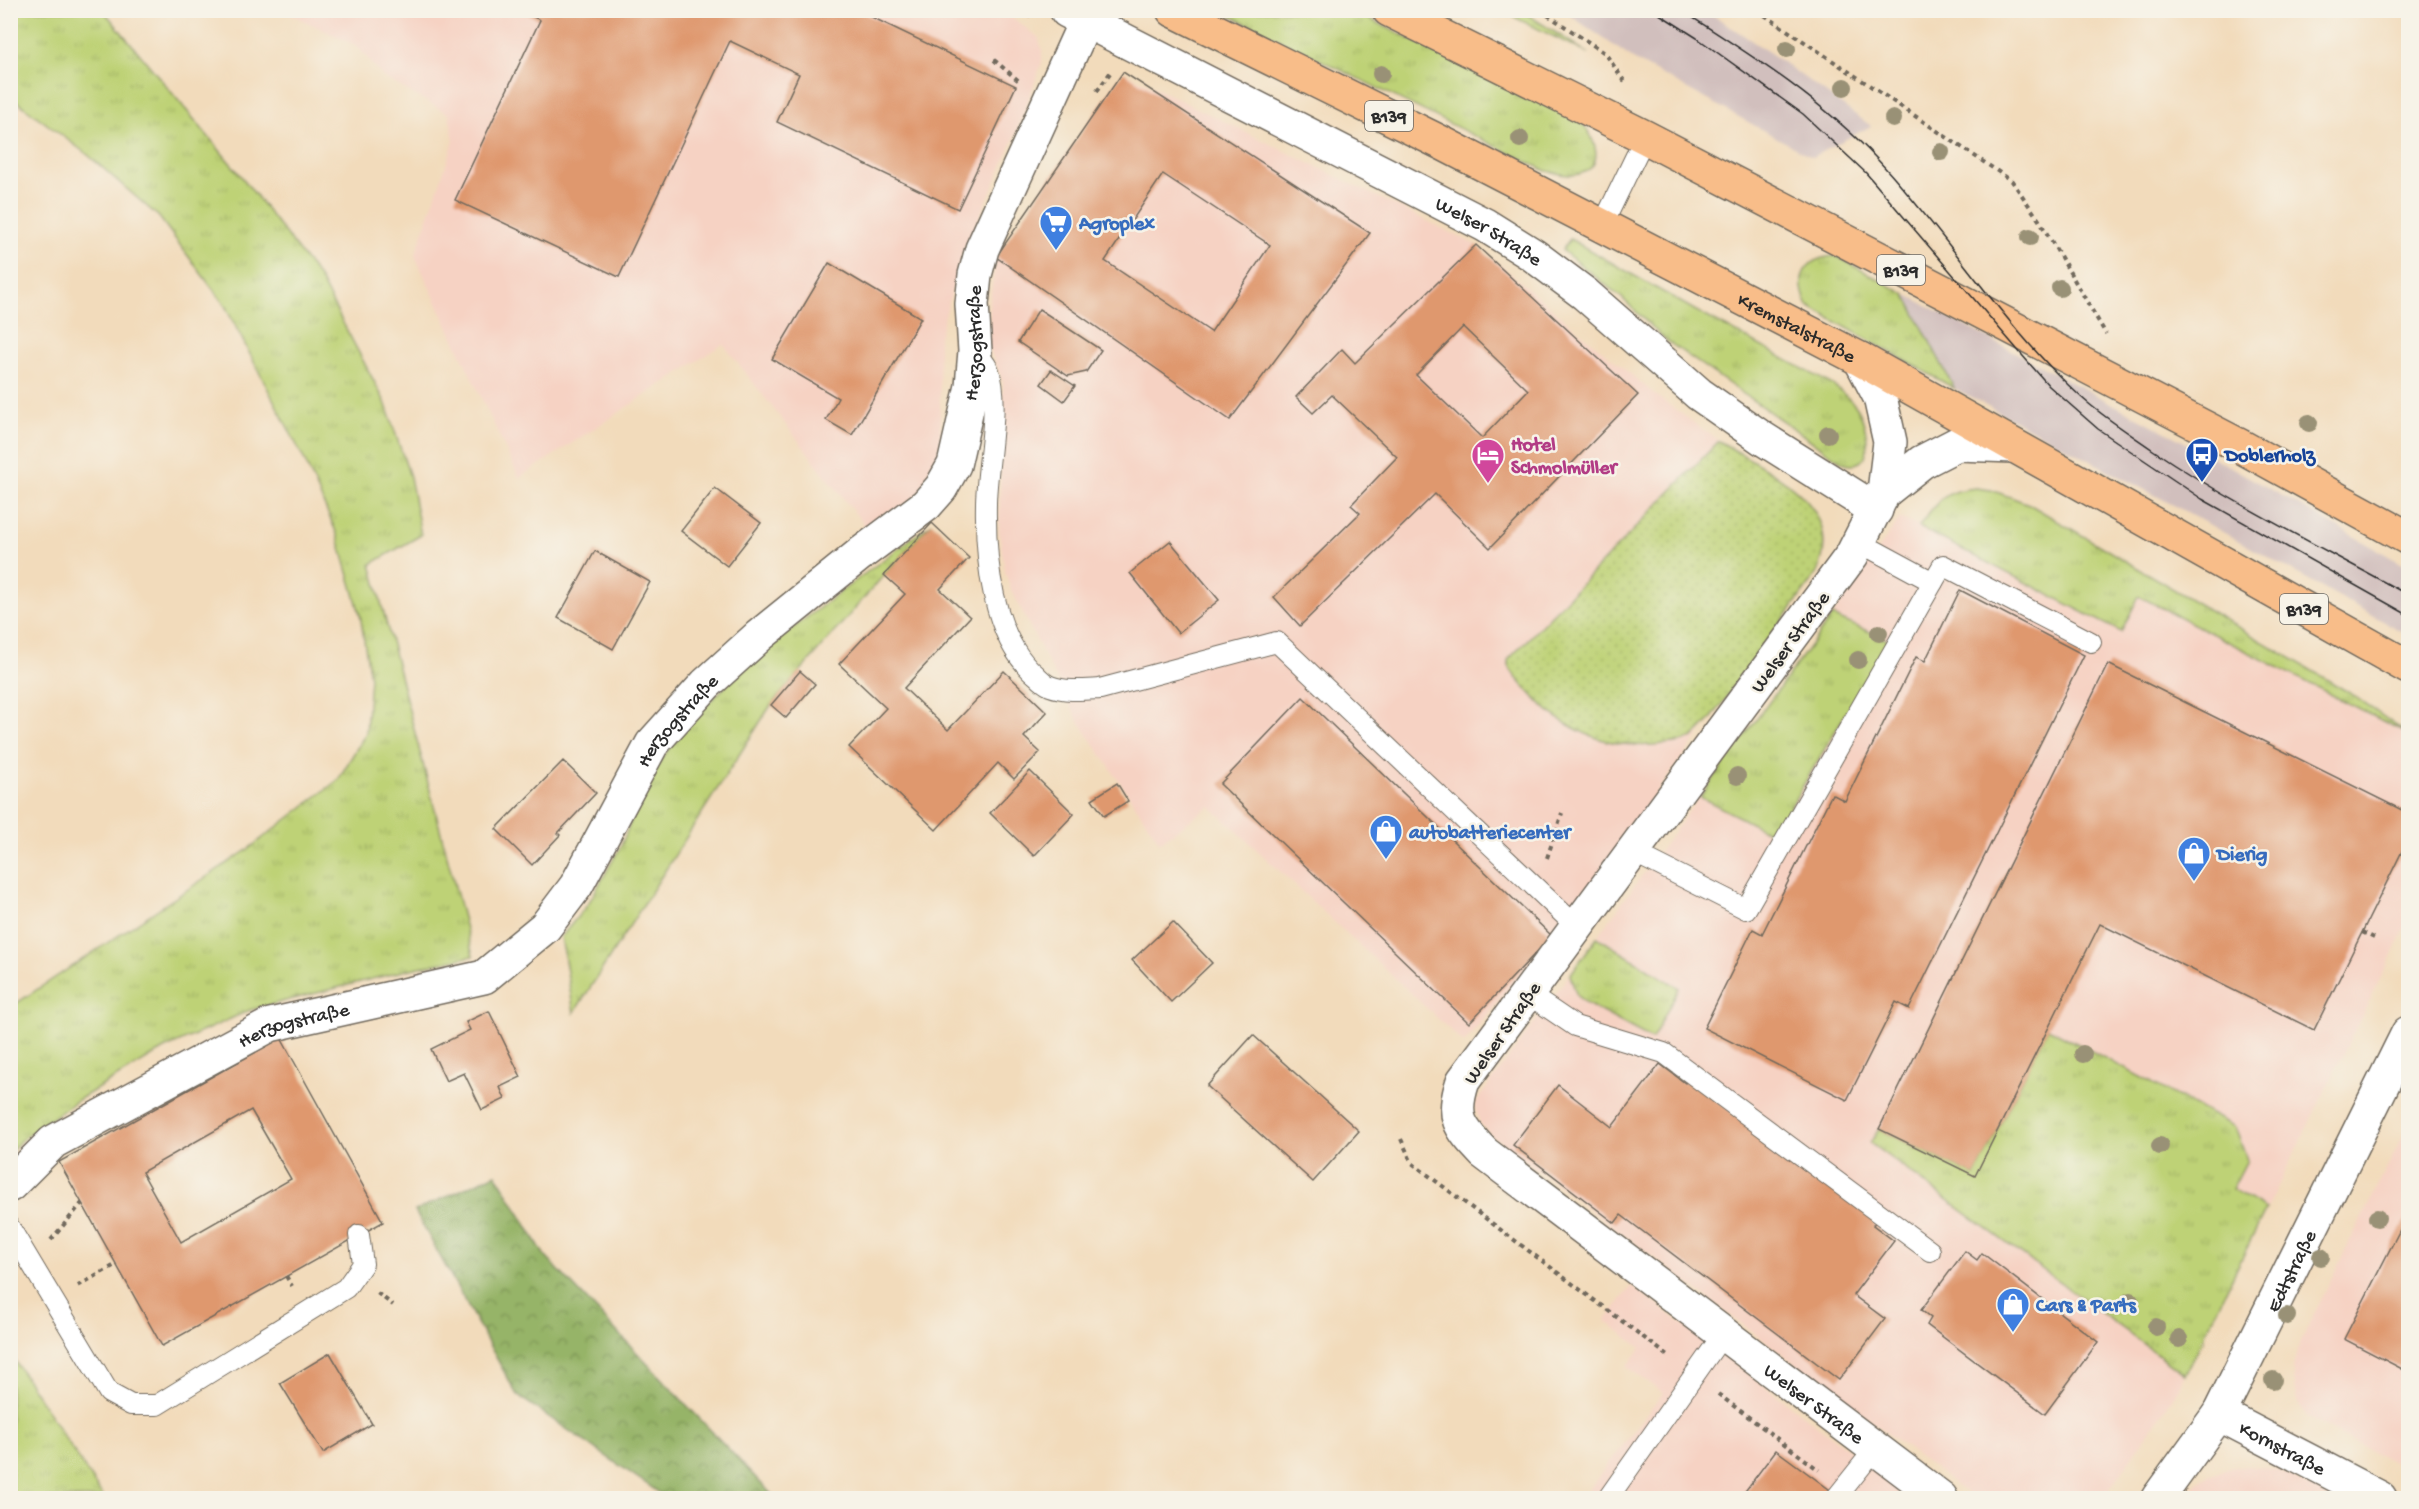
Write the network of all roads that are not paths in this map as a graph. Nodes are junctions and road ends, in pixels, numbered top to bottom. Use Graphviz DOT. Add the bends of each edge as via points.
graph roads {
  1 [pos="1173,10"];
  2 [pos="1389,10"];
  3 [pos="1076,23"];
  4 [pos="1645,137"];
  5 [pos="1602,226"];
  6 [pos="975,351"];
  7 [pos="1860,359"];
  8 [pos="2014,446"];
  9 [pos="1880,501"];
  10 [pos="2409,538"];
  11 [pos="1859,542"];
  12 [pos="1933,582"];
  13 [pos="2091,642"];
  14 [pos="2409,667"];
  15 [pos="1633,852"];
  16 [pos="1577,927"];
  17 [pos="1528,994"];
  18 [pos="2409,1034"];
  19 [pos="10,1185"];
  20 [pos="10,1228"];
  21 [pos="360,1235"];
  22 [pos="1930,1251"];
  23 [pos="1724,1333"];
  24 [pos="2219,1414"];
  25 [pos="1875,1449"];
  26 [pos="1611,1493"];
  27 [pos="1840,1494"];
  28 [pos="1941,1498"];
  29 [pos="2158,1498"];
  30 [pos="2380,1498"];
  1 -- 5 [label="main road, Kremstalstraße / B139" via="1434,138"];
  2 -- 4 [label="main road, B139"];
  3 -- 6 [label="street, Herzogstraße" via="982,249 972,304"];
  3 -- 9 [label="street, Welser Straße" via="1485,225 1585,294 1699,394 1762,438"];
  4 -- 5 [label="lane"];
  4 -- 10 [label="main road, B139" via="2244,448"];
  5 -- 7 [label="main road, Kremstalstraße / B139"];
  6 -- 16 [label="lane" via="989,370 993,392 986,502 986,545 992,584 1011,645 1027,668 1048,686 1100,689 1277,642"];
  6 -- 19 [label="street, Herzogstraße" via="962,436 954,465 941,488 926,505 759,636 706,684 652,744 576,886 545,927 484,977 270,1025 53,1143"];
  7 -- 8 [label="main road, Kremstalstraße / B139"];
  7 -- 9 [label="street, Welser Straße" via="1880,397 1890,442"];
  8 -- 9 [label="street, Welser Straße" via="1957,444 1922,462"];
  8 -- 14 [label="main road, Kremstalstraße / B139"];
  9 -- 11 [label="street, Welser Straße"];
  11 -- 12 [label="lane"];
  11 -- 15 [label="street, Welser Straße"];
  12 -- 13 [label="lane" via="1943,565"];
  12 -- 15 [label="lane" via="1746,909"];
  15 -- 16 [label="street, Welser Straße"];
  16 -- 17 [label="street, Welser Straße"];
  17 -- 22 [label="lane" via="1575,1026 1664,1053"];
  17 -- 23 [label="street, Welser Straße" via="1463,1081 1456,1101 1458,1117 1467,1135 1484,1152"];
  18 -- 24 [label="street, Edtstraße"];
  20 -- 21 [label="lane" via="109,1393 131,1405 157,1406 346,1288 363,1264"];
  23 -- 25 [label="street, Welser Straße"];
  23 -- 26 [label="lane"];
  24 -- 29 [label="street, Edtstraße"];
  24 -- 30 [label="street, Kornstraße"];
  25 -- 27 [label="lane"];
  25 -- 28 [label="street, Welser Straße"];
}
